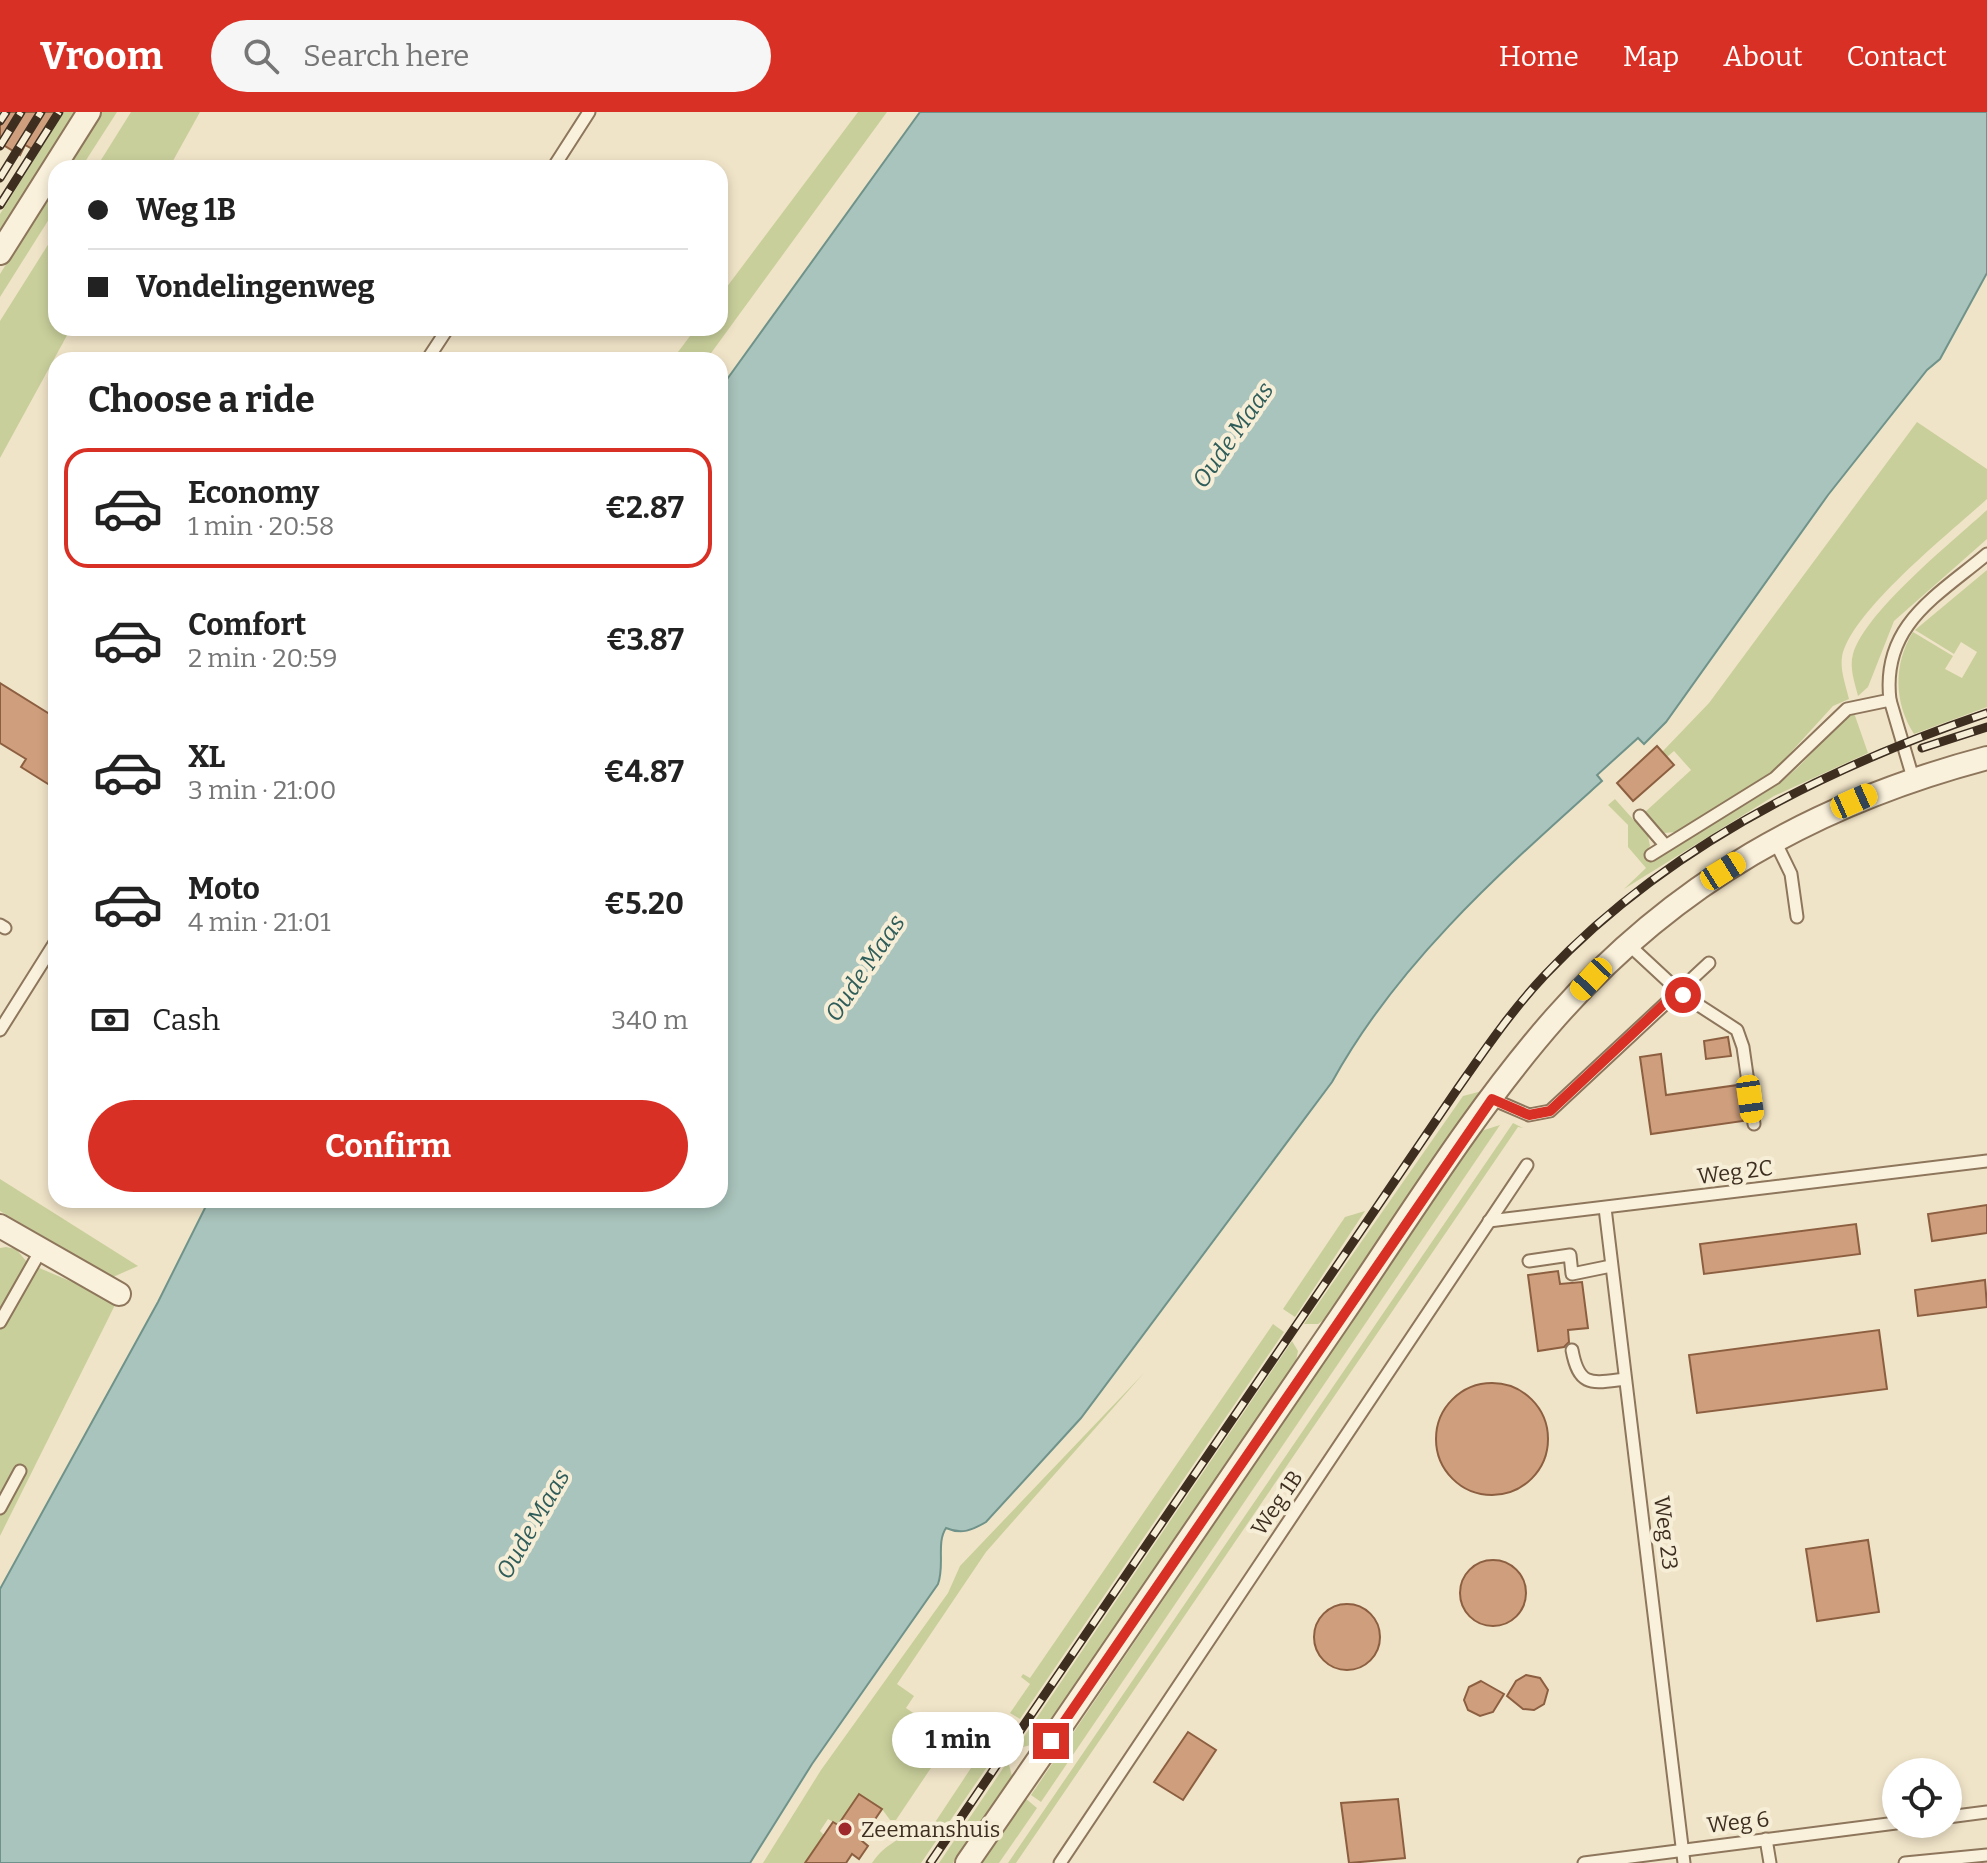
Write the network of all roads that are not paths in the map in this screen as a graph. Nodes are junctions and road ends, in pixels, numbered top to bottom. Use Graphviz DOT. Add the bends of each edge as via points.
graph roads {
  1 [pos="89,112"];
  2 [pos="589,112"];
  3 [pos="59,160"];
  4 [pos="558,160"];
  5 [pos="48,177"];
  6 [pos="0,253"];
  7 [pos="1987,554"];
  8 [pos="1890,700"];
  9 [pos="1987,758"];
  10 [pos="1913,778"];
  11 [pos="1640,816"];
  12 [pos="1774,839"];
  13 [pos="1665,845"];
  14 [pos="1651,855"];
  15 [pos="1797,917"];
  16 [pos="1628,944"];
  17 [pos="48,954"];
  18 [pos="1709,963"];
  19 [pos="1678,991"];
  20 [pos="0,1030"];
  21 [pos="1492,1099"];
  22 [pos="1754,1124"];
  23 [pos="1987,1161"];
  24 [pos="1527,1165"];
  25 [pos="1605,1208"];
  26 [pos="1489,1221"];
  27 [pos="0,1226"];
  28 [pos="41,1250"];
  29 [pos="1529,1261"];
  30 [pos="1611,1266"];
  31 [pos="119,1294"];
  32 [pos="0,1322"];
  33 [pos="1572,1350"];
  34 [pos="1625,1379"];
  35 [pos="20,1471"];
  36 [pos="0,1508"];
  37 [pos="1987,1812"];
  38 [pos="1962,1815"];
  39 [pos="1882,1825"];
  40 [pos="1766,1839"];
  41 [pos="1682,1848"];
  42 [pos="1987,1855"];
  43 [pos="967,1863"];
  44 [pos="1060,1863"];
  45 [pos="1584,1863"];
  46 [pos="1684,1863"];
  47 [pos="1770,1863"];
  48 [pos="1905,1863"];
  1 -- 3 [label="street"];
  2 -- 4 [label="lane"];
  5 -- 6 [label="street"];
  7 -- 8 [label="lane" via="1906,624 1891,659"];
  8 -- 10 [label="lane"];
  8 -- 13 [label="lane" via="1847,709 1775,778"];
  9 -- 10 [label="street"];
  10 -- 12 [label="street"];
  11 -- 13 [label="lane"];
  12 -- 15 [label="lane" via="1791,874"];
  12 -- 16 [label="street" via="1697,888"];
  13 -- 14 [label="lane"];
  16 -- 19 [label="lane"];
  16 -- 21 [label="street" via="1556,1017"];
  17 -- 20 [label="lane"];
  18 -- 19 [label="lane"];
  19 -- 21 [label="lane" via="1550,1111 1529,1115"];
  19 -- 22 [label="lane" via="1725,1019 1741,1037"];
  21 -- 43 [label="street"];
  23 -- 25 [label="lane, Weg 2C"];
  24 -- 26 [label="lane, Weg 1B"];
  25 -- 26 [label="lane, Weg 2C"];
  25 -- 30 [label="lane, Weg 23"];
  26 -- 44 [label="lane, Weg 1B"];
  27 -- 28 [label="street"];
  28 -- 31 [label="street"];
  28 -- 32 [label="lane"];
  29 -- 30 [label="lane" via="1570,1255 1572,1274"];
  30 -- 34 [label="lane, Weg 23"];
  33 -- 34 [label="lane" via="1581,1378"];
  34 -- 41 [label="lane, Weg 23"];
  35 -- 36 [label="lane"];
  37 -- 38 [label="lane"];
  39 -- 40 [label="lane, Weg 6"];
  40 -- 41 [label="lane, Weg 6"];
  40 -- 47 [label="lane"];
  41 -- 45 [label="lane, Weg 6"];
  41 -- 46 [label="lane, Weg 23"];
  42 -- 48 [label="lane"];
}
